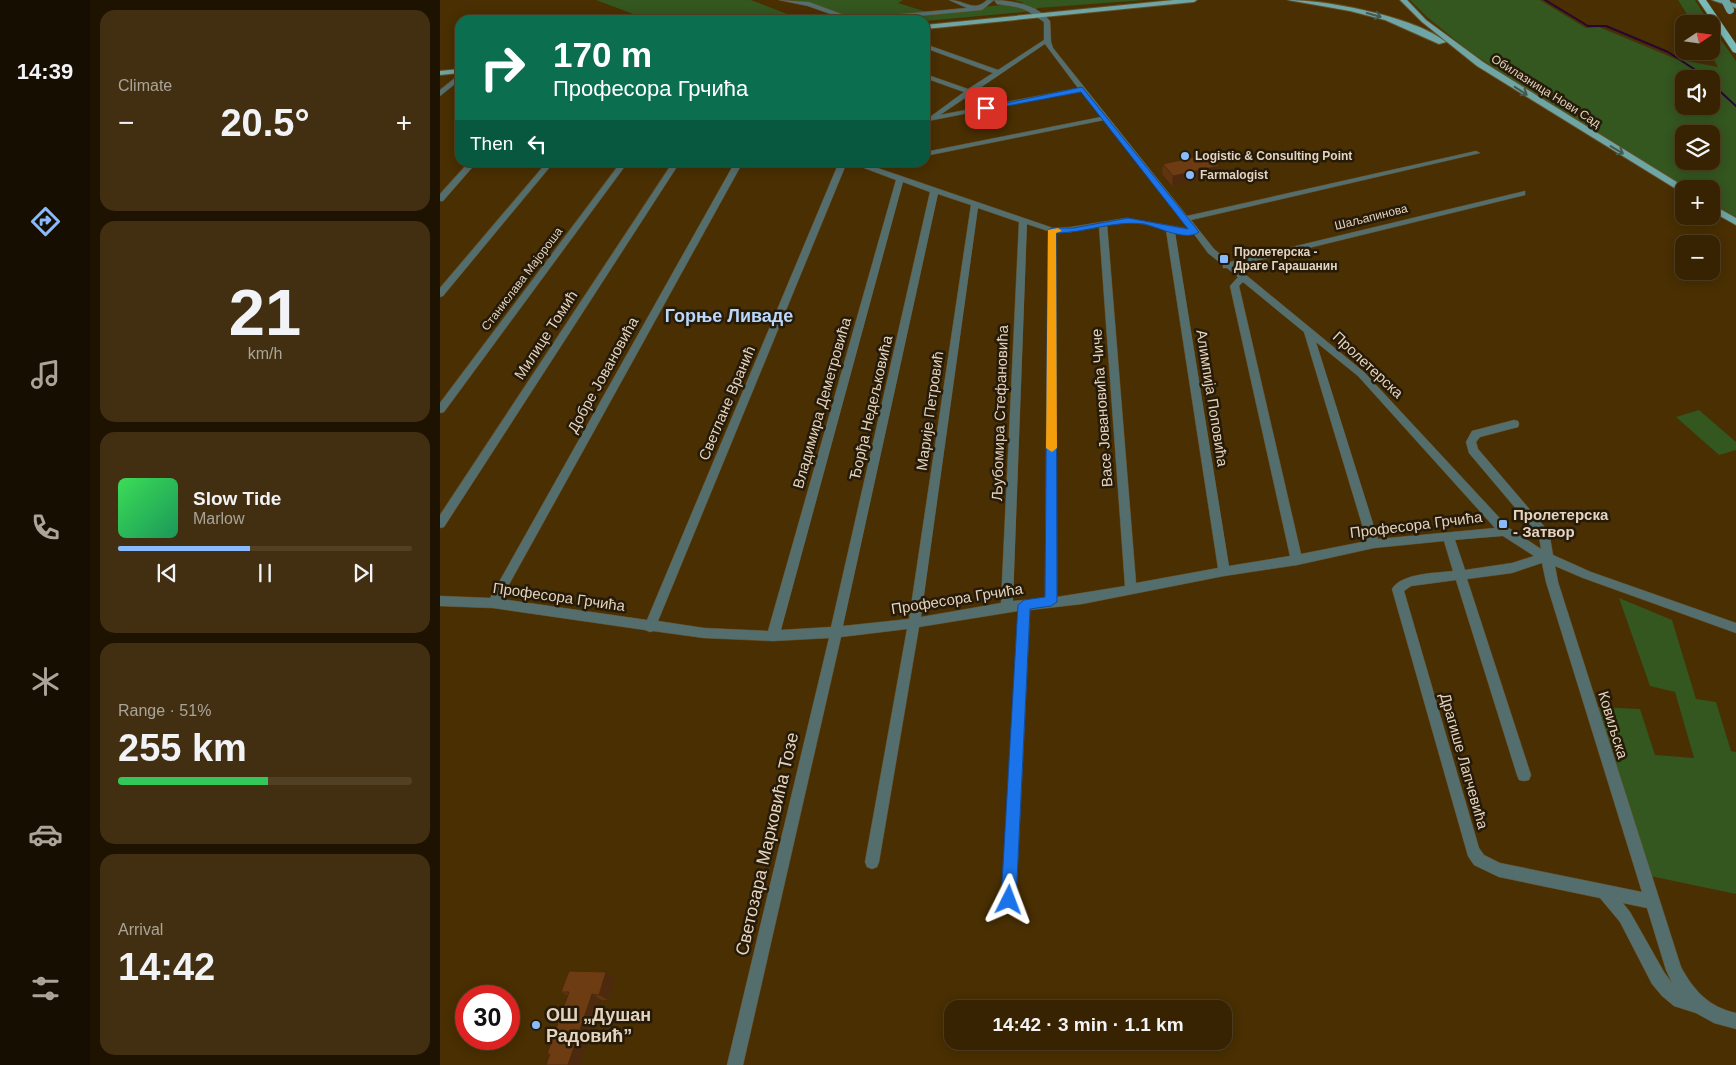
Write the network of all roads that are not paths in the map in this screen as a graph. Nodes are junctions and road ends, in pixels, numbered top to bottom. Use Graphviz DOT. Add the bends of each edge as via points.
graph roads {
  1 [pos="782,0"];
  2 [pos="952,0"];
  3 [pos="991,0"];
  4 [pos="997,0"];
  5 [pos="1168,0"];
  6 [pos="1192,0"];
  7 [pos="1291,0"];
  8 [pos="1403,0"];
  9 [pos="1702,0"];
  10 [pos="1725,0"];
  11 [pos="1009,2"];
  12 [pos="1715,2"];
  13 [pos="979,8"];
  14 [pos="1733,8"];
  15 [pos="1038,14"];
  16 [pos="838,15"];
  17 [pos="908,15"];
  18 [pos="1736,18"];
  19 [pos="930,23"];
  20 [pos="930,26"];
  21 [pos="1736,35"];
  22 [pos="1047,39"];
  23 [pos="930,48"];
  24 [pos="1736,50"];
  25 [pos="1480,64"];
  26 [pos="455,68"];
  27 [pos="440,69"];
  28 [pos="440,73"];
  29 [pos="999,73"];
  30 [pos="455,76"];
  31 [pos="455,78"];
  32 [pos="930,78"];
  33 [pos="440,81"];
  34 [pos="455,81"];
  35 [pos="1082,90"];
  36 [pos="969,92"];
  37 [pos="440,94"];
  38 [pos="930,118"];
  39 [pos="1105,118"];
  40 [pos="930,119"];
  41 [pos="930,153"];
  42 [pos="1476,154"];
  43 [pos="469,167"];
  44 [pos="547,167"];
  45 [pos="621,167"];
  46 [pos="674,167"];
  47 [pos="736,167"];
  48 [pos="841,167"];
  49 [pos="868,167"];
  50 [pos="900,178"];
  51 [pos="1675,184"];
  52 [pos="934,190"];
  53 [pos="1522,193"];
  54 [pos="440,199"];
  55 [pos="975,203"];
  56 [pos="1720,212"];
  57 [pos="1185,219"];
  58 [pos="1024,221"];
  59 [pos="1736,222"];
  60 [pos="1103,224"];
  61 [pos="1170,229"];
  62 [pos="1052,230"];
  63 [pos="1195,232"];
  64 [pos="1226,266"];
  65 [pos="1242,278"];
  66 [pos="440,294"];
  67 [pos="1308,331"];
  68 [pos="440,410"];
  69 [pos="1514,424"];
  70 [pos="440,524"];
  71 [pos="1505,530"];
  72 [pos="1448,536"];
  73 [pos="1374,544"];
  74 [pos="1547,557"];
  75 [pos="1297,560"];
  76 [pos="1224,571"];
  77 [pos="1462,576"];
  78 [pos="1131,590"];
  79 [pos="440,601"];
  80 [pos="1051,602"];
  81 [pos="493,603"];
  82 [pos="1024,605"];
  83 [pos="1007,607"];
  84 [pos="914,623"];
  85 [pos="650,627"];
  86 [pos="1736,628"];
  87 [pos="836,632"];
  88 [pos="773,636"];
  89 [pos="1524,775"];
  90 [pos="872,862"];
  91 [pos="1605,892"];
  92 [pos="1009,900"];
  93 [pos="1651,901"];
  94 [pos="1702,1008"];
  95 [pos="1736,1021"];
  96 [pos="735,1065"];
  1 -- 16 [label="street" via="809,4"];
  2 -- 13 [label="street"];
  3 -- 13 [label="street"];
  4 -- 11 [label="street" via="999,3"];
  5 -- 15 [label="main road"];
  6 -- 15 [label="main road"];
  7 -- 25 [label="main road, one-way" via="1343,8 1395,22 1429,35"];
  8 -- 25 [label="main road, Обилазница Нови Сад"];
  9 -- 24 [label="highway"];
  10 -- 14 [label="main road, bridge"];
  11 -- 13 [label="street"];
  11 -- 15 [label="street"];
  12 -- 14 [label="main road"];
  12 -- 21 [label="highway"];
  13 -- 17 [label="street"];
  14 -- 18 [label="main road"];
  15 -- 19 [label="main road"];
  15 -- 20 [label="main road"];
  15 -- 22 [label="street, Пролетерска" via="1047,22"];
  22 -- 29 [label="street"];
  22 -- 35 [label="street, Пролетерска"];
  23 -- 29 [label="street"];
  25 -- 51 [label="main road, Обилазница Нови Сад, one-way"];
  26 -- 27 [label="main road"];
  28 -- 30 [label="main road"];
  29 -- 36 [label="street"];
  31 -- 33 [label="street"];
  32 -- 36 [label="street"];
  34 -- 37 [label="street"];
  35 -- 39 [label="street, Пролетерска"];
  35 -- 40 [label="street"];
  36 -- 38 [label="street"];
  39 -- 41 [label="street"];
  39 -- 57 [label="street, Пролетерска"];
  42 -- 57 [label="street"];
  43 -- 54 [label="street"];
  44 -- 66 [label="street"];
  45 -- 68 [label="street, Станислава Мајороша"];
  46 -- 70 [label="street, Милице Томић"];
  47 -- 81 [label="street, Добре Јовановића"];
  48 -- 85 [label="street, Светлане Вранић"];
  49 -- 50 [label="street"];
  50 -- 52 [label="street"];
  50 -- 88 [label="street, Владимира Деметровића"];
  52 -- 55 [label="street"];
  52 -- 87 [label="street, Ђорђа Недељковића"];
  53 -- 64 [label="street, Шаљапинова"];
  55 -- 58 [label="street"];
  55 -- 84 [label="street, Марије Петровић"];
  56 -- 59 [label="main road"];
  57 -- 63 [label="street, Пролетерска"];
  58 -- 62 [label="street"];
  58 -- 83 [label="street, Љубомира Стефановића"];
  60 -- 61 [label="street" via="1128,220"];
  60 -- 62 [label="street"];
  60 -- 78 [label="street, Васе Јовановића Чиче"];
  61 -- 63 [label="street"];
  61 -- 76 [label="street, Алимпија Поповића"];
  62 -- 80 [label="street"];
  63 -- 64 [label="street, Пролетерска"];
  64 -- 65 [label="street, Пролетерска"];
  65 -- 67 [label="street, Пролетерска"];
  65 -- 75 [label="street" via="1234,286"];
  67 -- 71 [label="street, Пролетерска" via="1368,381"];
  67 -- 73 [label="street"];
  69 -- 74 [label="street, Ковиљска" via="1476,434 1471,442 1473,450 1546,535"];
  71 -- 72 [label="street, Професора Грчића"];
  71 -- 74 [label="street, Пролетерска" via="1520,543"];
  72 -- 73 [label="street, Професора Грчића"];
  72 -- 77 [label="street"];
  73 -- 75 [label="street, Професора Грчића"];
  74 -- 77 [label="street" via="1512,568"];
  74 -- 86 [label="street, Пролетерска" via="1587,575"];
  74 -- 93 [label="street, Ковиљска"];
  75 -- 76 [label="street, Професора Грчића"];
  76 -- 78 [label="street, Професора Грчића"];
  77 -- 89 [label="street"];
  77 -- 91 [label="street, Драгише Лапчевића" via="1408,582 1398,588 1473,851 1486,865"];
  78 -- 80 [label="street, Професора Грчића"];
  79 -- 81 [label="street, Професора Грчића"];
  80 -- 82 [label="street, Професора Грчића"];
  81 -- 85 [label="street, Професора Грчића"];
  82 -- 83 [label="street, Професора Грчића"];
  82 -- 92 [label="street"];
  83 -- 84 [label="street, Професора Грчића"];
  84 -- 87 [label="street, Професора Грчића"];
  84 -- 90 [label="street, Марије Петровић"];
  85 -- 88 [label="street, Професора Грчића"];
  87 -- 88 [label="street, Професора Грчића"];
  87 -- 96 [label="street, Светозара Марковића Тозе"];
  91 -- 93 [label="street, Драгише Лапчевића"];
  91 -- 94 [label="street" via="1625,918 1668,990 1680,1000"];
  93 -- 94 [label="street, Ковиљска" via="1674,970 1686,994"];
  94 -- 95 [label="street"];
}
